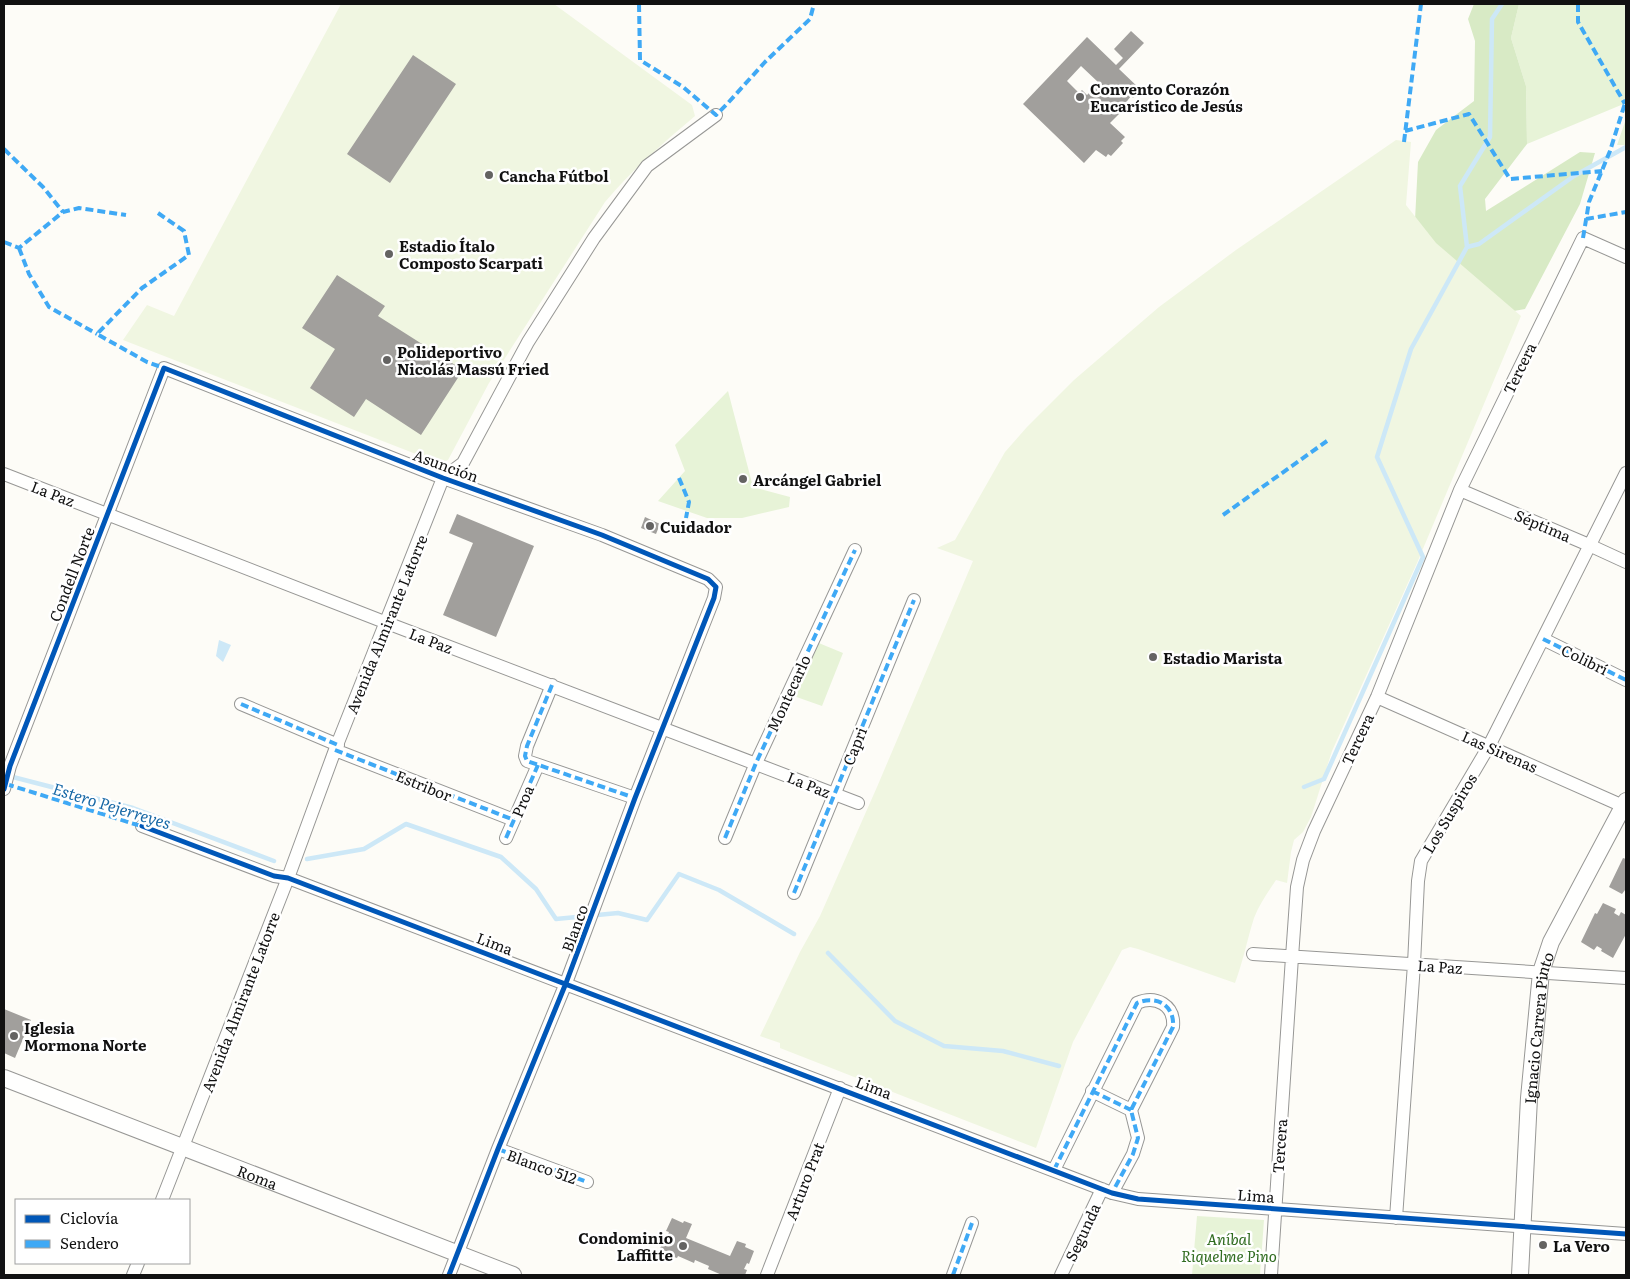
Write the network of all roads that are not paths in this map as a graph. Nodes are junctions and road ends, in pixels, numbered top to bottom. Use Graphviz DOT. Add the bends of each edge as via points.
graph roads {
  1 [pos="716,115"];
  2 [pos="1626,257"];
  3 [pos="164,368"];
  4 [pos="1626,473"];
  5 [pos="4,474"];
  6 [pos="443,478"];
  7 [pos="1460,490"];
  8 [pos="108,514"];
  9 [pos="1589,544"];
  10 [pos="855,550"];
  11 [pos="1626,562"];
  12 [pos="716,587"];
  13 [pos="914,600"];
  14 [pos="386,623"];
  15 [pos="1543,639"];
  16 [pos="1626,680"];
  17 [pos="552,686"];
  18 [pos="1377,697"];
  19 [pos="241,704"];
  20 [pos="663,729"];
  21 [pos="1489,746"];
  22 [pos="337,748"];
  23 [pos="756,763"];
  24 [pos="538,765"];
  25 [pos="8,766"];
  26 [pos="5,786"];
  27 [pos="834,794"];
  28 [pos="635,798"];
  29 [pos="858,803"];
  30 [pos="1625,804"];
  31 [pos="514,820"];
  32 [pos="142,826"];
  33 [pos="506,838"];
  34 [pos="725,838"];
  35 [pos="288,878"];
  36 [pos="794,893"];
  37 [pos="1254,954"];
  38 [pos="1292,957"];
  39 [pos="1414,964"];
  40 [pos="1541,972"];
  41 [pos="1626,978"];
  42 [pos="566,983"];
  43 [pos="4,1078"];
  44 [pos="840,1088"];
  45 [pos="1092,1091"];
  46 [pos="1130,1110"];
  47 [pos="183,1147"];
  48 [pos="498,1149"];
  49 [pos="1054,1170"];
  50 [pos="587,1182"];
  51 [pos="1107,1191"];
  52 [pos="162,1199"];
  53 [pos="1275,1208"];
  54 [pos="1396,1218"];
  55 [pos="972,1224"];
  56 [pos="1522,1226"];
  57 [pos="1626,1234"];
  58 [pos="458,1253"];
  59 [pos="449,1275"];
  60 [pos="513,1275"];
  61 [pos="768,1275"];
  62 [pos="953,1275"];
  63 [pos="1061,1275"];
  64 [pos="1271,1275"];
  65 [pos="1520,1275"];
  1 -- 6 [label="street" via="647,166 594,238 528,342 463,463"];
  2 -- 7 [label="street, Tercera" via="1583,238"];
  3 -- 6 [label="street, Asunción"];
  3 -- 8 [label="street, Condell Norte"];
  4 -- 9 [label="street, Los Suspiros"];
  5 -- 8 [label="street, La Paz"];
  6 -- 12 [label="street, Asunción" via="602,535 708,579"];
  6 -- 14 [label="street, Avenida Almirante Latorre"];
  7 -- 9 [label="street, Séptima"];
  7 -- 18 [label="street, Tercera"];
  8 -- 14 [label="street, La Paz"];
  8 -- 25 [label="street, Condell Norte"];
  9 -- 11 [label="street, Séptima"];
  9 -- 15 [label="street, Los Suspiros"];
  10 -- 23 [label="street, Montecarlo"];
  12 -- 20 [label="street, Blanco"];
  13 -- 27 [label="street, Capri"];
  14 -- 17 [label="street, La Paz"];
  14 -- 22 [label="street, Avenida Almirante Latorre"];
  15 -- 16 [label="street, Colibrí"];
  15 -- 21 [label="street, Los Suspiros"];
  17 -- 20 [label="street, La Paz"];
  17 -- 24 [label="street" via="525,756 527,761"];
  18 -- 21 [label="street, Las Sirenas"];
  18 -- 38 [label="street, Tercera" via="1303,860 1297,886"];
  19 -- 22 [label="street, Estribor"];
  20 -- 23 [label="street, La Paz"];
  20 -- 28 [label="street, Blanco"];
  21 -- 30 [label="street, Las Sirenas"];
  21 -- 39 [label="street, Los Suspiros" via="1421,861"];
  22 -- 31 [label="street, Estribor"];
  22 -- 35 [label="street, Avenida Almirante Latorre"];
  23 -- 27 [label="street, La Paz"];
  23 -- 34 [label="street, Montecarlo"];
  24 -- 28 [label="street"];
  24 -- 31 [label="street, Proa"];
  25 -- 26 [label="street, Condell Norte"];
  27 -- 29 [label="street, La Paz"];
  27 -- 36 [label="street, Capri"];
  28 -- 42 [label="street, Blanco"];
  30 -- 40 [label="street, Ignacio Carrera Pinto" via="1551,942"];
  31 -- 33 [label="street, Proa"];
  32 -- 35 [label="street, Lima" via="274,876"];
  35 -- 42 [label="street, Lima"];
  35 -- 47 [label="street, Avenida Almirante Latorre"];
  37 -- 38 [label="street, La Paz"];
  38 -- 39 [label="street, La Paz"];
  38 -- 53 [label="street, Tercera"];
  39 -- 40 [label="street, La Paz"];
  39 -- 54 [label="street, Los Suspiros"];
  40 -- 41 [label="street, La Paz"];
  40 -- 56 [label="street, Ignacio Carrera Pinto" via="1529,1098"];
  42 -- 44 [label="street, Lima"];
  42 -- 48 [label="street, Blanco"];
  43 -- 47 [label="street, Roma"];
  44 -- 49 [label="street, Lima"];
  44 -- 61 [label="street, Arturo Prat"];
  45 -- 46 [label="street"];
  45 -- 46 [label="street" via="1137,1003 1154,1000 1164,1004 1174,1018 1173,1027"];
  45 -- 49 [label="street"];
  46 -- 51 [label="street, Segunda" via="1138,1138 1133,1154"];
  47 -- 52 [label="street, Avenida Almirante Latorre"];
  47 -- 58 [label="street, Roma"];
  48 -- 50 [label="street, Blanco 512"];
  48 -- 58 [label="street, Blanco"];
  49 -- 51 [label="street, Lima"];
  51 -- 53 [label="street, Lima" via="1138,1199"];
  51 -- 63 [label="street, Segunda"];
  53 -- 54 [label="street, Lima"];
  53 -- 64 [label="street, Tercera"];
  54 -- 56 [label="street, Lima"];
  55 -- 62 [label="street"];
  56 -- 57 [label="street, Lima"];
  56 -- 65 [label="street, Ignacio Carrera Pinto"];
  58 -- 59 [label="street, Blanco"];
  58 -- 60 [label="street, Roma"];
}
